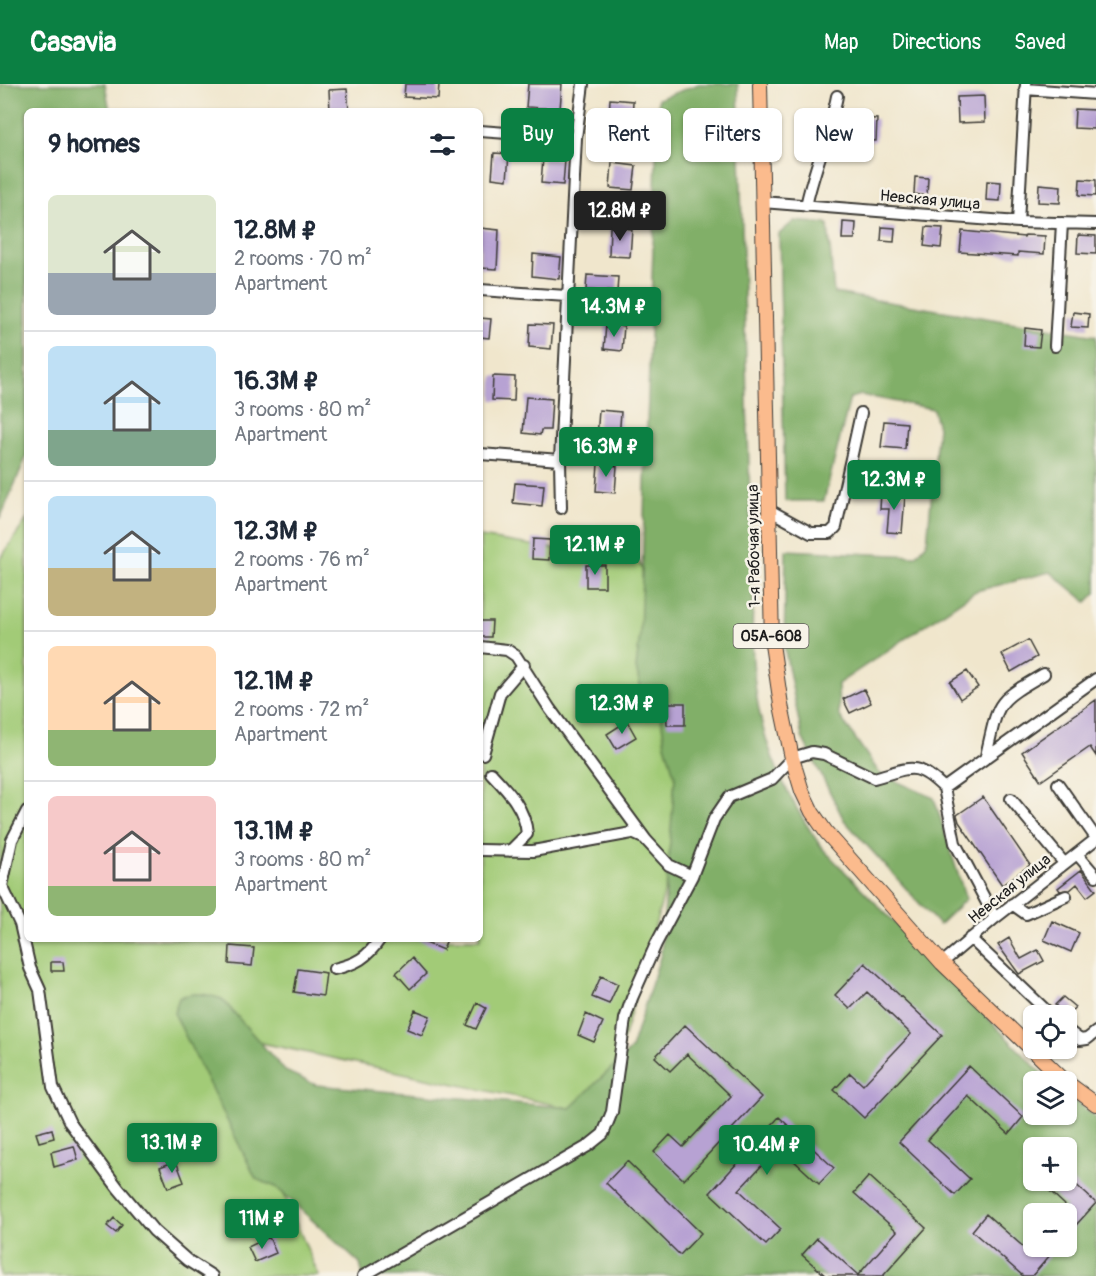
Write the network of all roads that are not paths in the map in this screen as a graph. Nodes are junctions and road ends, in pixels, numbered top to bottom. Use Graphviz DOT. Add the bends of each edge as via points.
graph roads {
  1 [pos="583,84"];
  2 [pos="760,84"];
  3 [pos="1025,87"];
  4 [pos="1096,94"];
  5 [pos="837,96"];
  6 [pos="483,131"];
  7 [pos="576,138"];
  8 [pos="762,202"];
  9 [pos="807,206"];
  10 [pos="1018,222"];
  11 [pos="1062,223"];
  12 [pos="1096,224"];
  13 [pos="483,290"];
  14 [pos="569,298"];
  15 [pos="639,302"];
  16 [pos="1055,346"];
  17 [pos="861,412"];
  18 [pos="483,454"];
  19 [pos="560,460"];
  20 [pos="561,508"];
  21 [pos="769,510"];
  22 [pos="483,646"];
  23 [pos="524,664"];
  24 [pos="1044,674"];
  25 [pos="1096,680"];
  26 [pos="483,754"];
  27 [pos="986,756"];
  28 [pos="792,758"];
  29 [pos="491,773"];
  30 [pos="1058,784"];
  31 [pos="944,788"];
  32 [pos="1011,799"];
  33 [pos="24,817"];
  34 [pos="1096,838"];
  35 [pos="646,840"];
  36 [pos="483,850"];
  37 [pos="510,851"];
  38 [pos="1077,854"];
  39 [pos="1064,864"];
  40 [pos="692,876"];
  41 [pos="1096,876"];
  42 [pos="1066,896"];
  43 [pos="1012,904"];
  44 [pos="995,918"];
  45 [pos="970,938"];
  46 [pos="24,942"];
  47 [pos="24,942"];
  48 [pos="378,942"];
  49 [pos="942,963"];
  50 [pos="334,969"];
  51 [pos="1040,1005"];
  52 [pos="1096,1032"];
  53 [pos="1077,1038"];
  54 [pos="1055,1071"];
  55 [pos="1077,1090"];
  56 [pos="1096,1104"];
  57 [pos="212,1276"];
  58 [pos="363,1276"];
  1 -- 7 [label="lane"];
  2 -- 8 [label="main road, 1-я Рабочая улица / 05А-608"];
  3 -- 4 [label="lane"];
  3 -- 10 [label="lane"];
  5 -- 9 [label="lane"];
  6 -- 7 [label="lane"];
  7 -- 14 [label="lane"];
  8 -- 9 [label="lane, Невская улица"];
  8 -- 21 [label="main road, 1-я Рабочая улица / 05А-608"];
  9 -- 10 [label="lane, Невская улица"];
  10 -- 11 [label="lane, Невская улица"];
  11 -- 12 [label="lane, Невская улица"];
  11 -- 16 [label="lane"];
  13 -- 14 [label="lane"];
  14 -- 15 [label="lane"];
  14 -- 19 [label="lane"];
  17 -- 21 [label="lane" via="836,526 830,532 811,533"];
  18 -- 19 [label="lane"];
  19 -- 20 [label="lane"];
  21 -- 28 [label="main road, 1-я Рабочая улица / 05А-608" via="772,644"];
  22 -- 23 [label="lane" via="507,650"];
  23 -- 26 [label="lane" via="500,693"];
  23 -- 35 [label="lane" via="550,710"];
  24 -- 27 [label="lane" via="1005,697 997,709"];
  25 -- 27 [label="lane"];
  27 -- 31 [label="lane"];
  28 -- 31 [label="lane" via="824,753 874,778 913,767 925,770"];
  28 -- 40 [label="lane" via="772,779 729,797 714,819"];
  28 -- 49 [label="main road, 1-я Рабочая улица / 05А-608" via="802,791 826,832"];
  29 -- 37 [label="lane" via="515,799 526,824 527,834"];
  30 -- 34 [label="lane"];
  31 -- 44 [label="lane" via="955,843"];
  32 -- 39 [label="lane"];
  33 -- 46 [label="lane" via="12,840 2,886"];
  34 -- 38 [label="lane, Невская улица"];
  35 -- 37 [label="lane" via="632,833 545,850"];
  35 -- 40 [label="lane" via="669,866"];
  36 -- 37 [label="lane"];
  38 -- 39 [label="lane, Невская улица"];
  38 -- 41 [label="lane"];
  39 -- 43 [label="lane, Невская улица"];
  40 -- 58 [label="lane" via="632,998 625,1019 612,1112 603,1134"];
  42 -- 43 [label="lane" via="1026,914"];
  43 -- 44 [label="lane, Невская улица"];
  44 -- 45 [label="lane, Невская улица"];
  45 -- 49 [label="lane, Невская улица"];
  45 -- 51 [label="lane"];
  47 -- 57 [label="lane" via="40,990 53,1087 70,1123 154,1231"];
  48 -- 50 [label="lane" via="356,964"];
  49 -- 54 [label="main road, 1-я Рабочая улица / 05А-608"];
  52 -- 53 [label="lane" via="1086,1040"];
  55 -- 56 [label="main road, 1-я Рабочая улица / 05А-608"];
}
